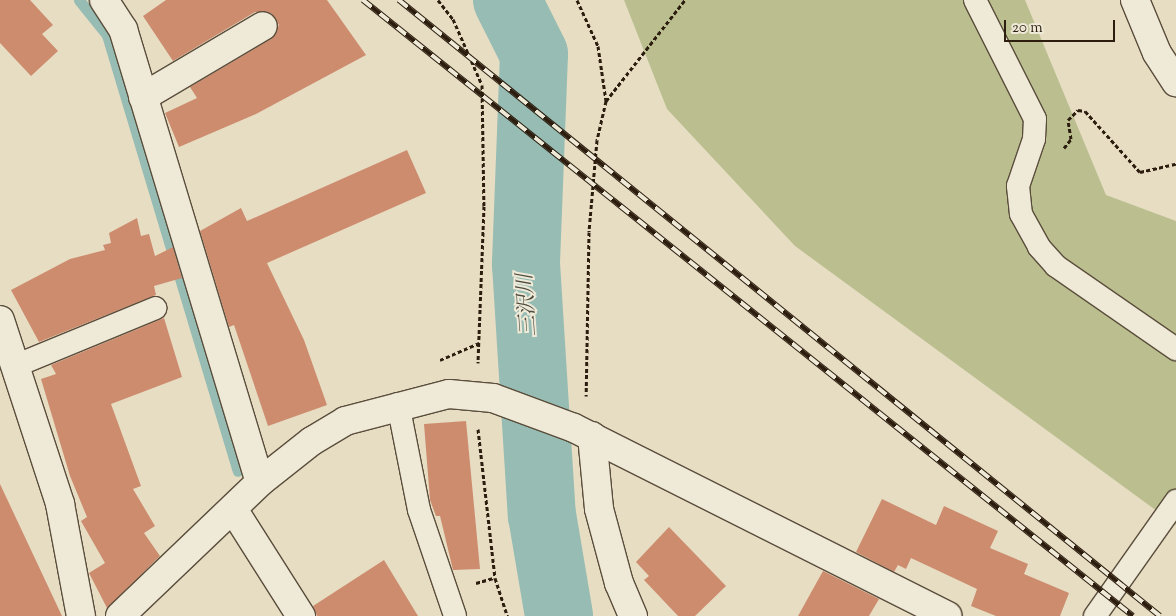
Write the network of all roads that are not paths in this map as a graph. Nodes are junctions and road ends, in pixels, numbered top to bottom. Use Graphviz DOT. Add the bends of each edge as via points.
graph roads {
  1 [pos="104,0"];
  2 [pos="975,0"];
  3 [pos="1135,0"];
  4 [pos="263,26"];
  5 [pos="1176,82"];
  6 [pos="143,97"];
  7 [pos="156,308"];
  8 [pos="0,320"];
  9 [pos="1176,349"];
  10 [pos="15,366"];
  11 [pos="398,404"];
  12 [pos="583,432"];
  13 [pos="260,482"];
  14 [pos="1176,501"];
  15 [pos="233,509"];
  16 [pos="81,616"];
  17 [pos="120,616"];
  18 [pos="302,616"];
  19 [pos="455,616"];
  20 [pos="633,616"];
  21 [pos="947,616"];
  22 [pos="1095,616"];
  1 -- 6 [label="street" via="123,29"];
  2 -- 9 [label="lane" via="1035,119 1034,139 1018,186 1021,214 1039,247 1056,266"];
  3 -- 5 [label="street" via="1157,53"];
  4 -- 6 [label="street"];
  6 -- 13 [label="street"];
  7 -- 10 [label="lane"];
  8 -- 10 [label="street"];
  10 -- 16 [label="street" via="60,504"];
  11 -- 12 [label="street" via="450,394 485,397"];
  11 -- 13 [label="street" via="345,421"];
  11 -- 19 [label="lane" via="419,510"];
  12 -- 20 [label="street" via="619,583"];
  12 -- 21 [label="street"];
  13 -- 15 [label="street"];
  14 -- 22 [label="lane"];
  15 -- 17 [label="street"];
  15 -- 18 [label="street"];
}
